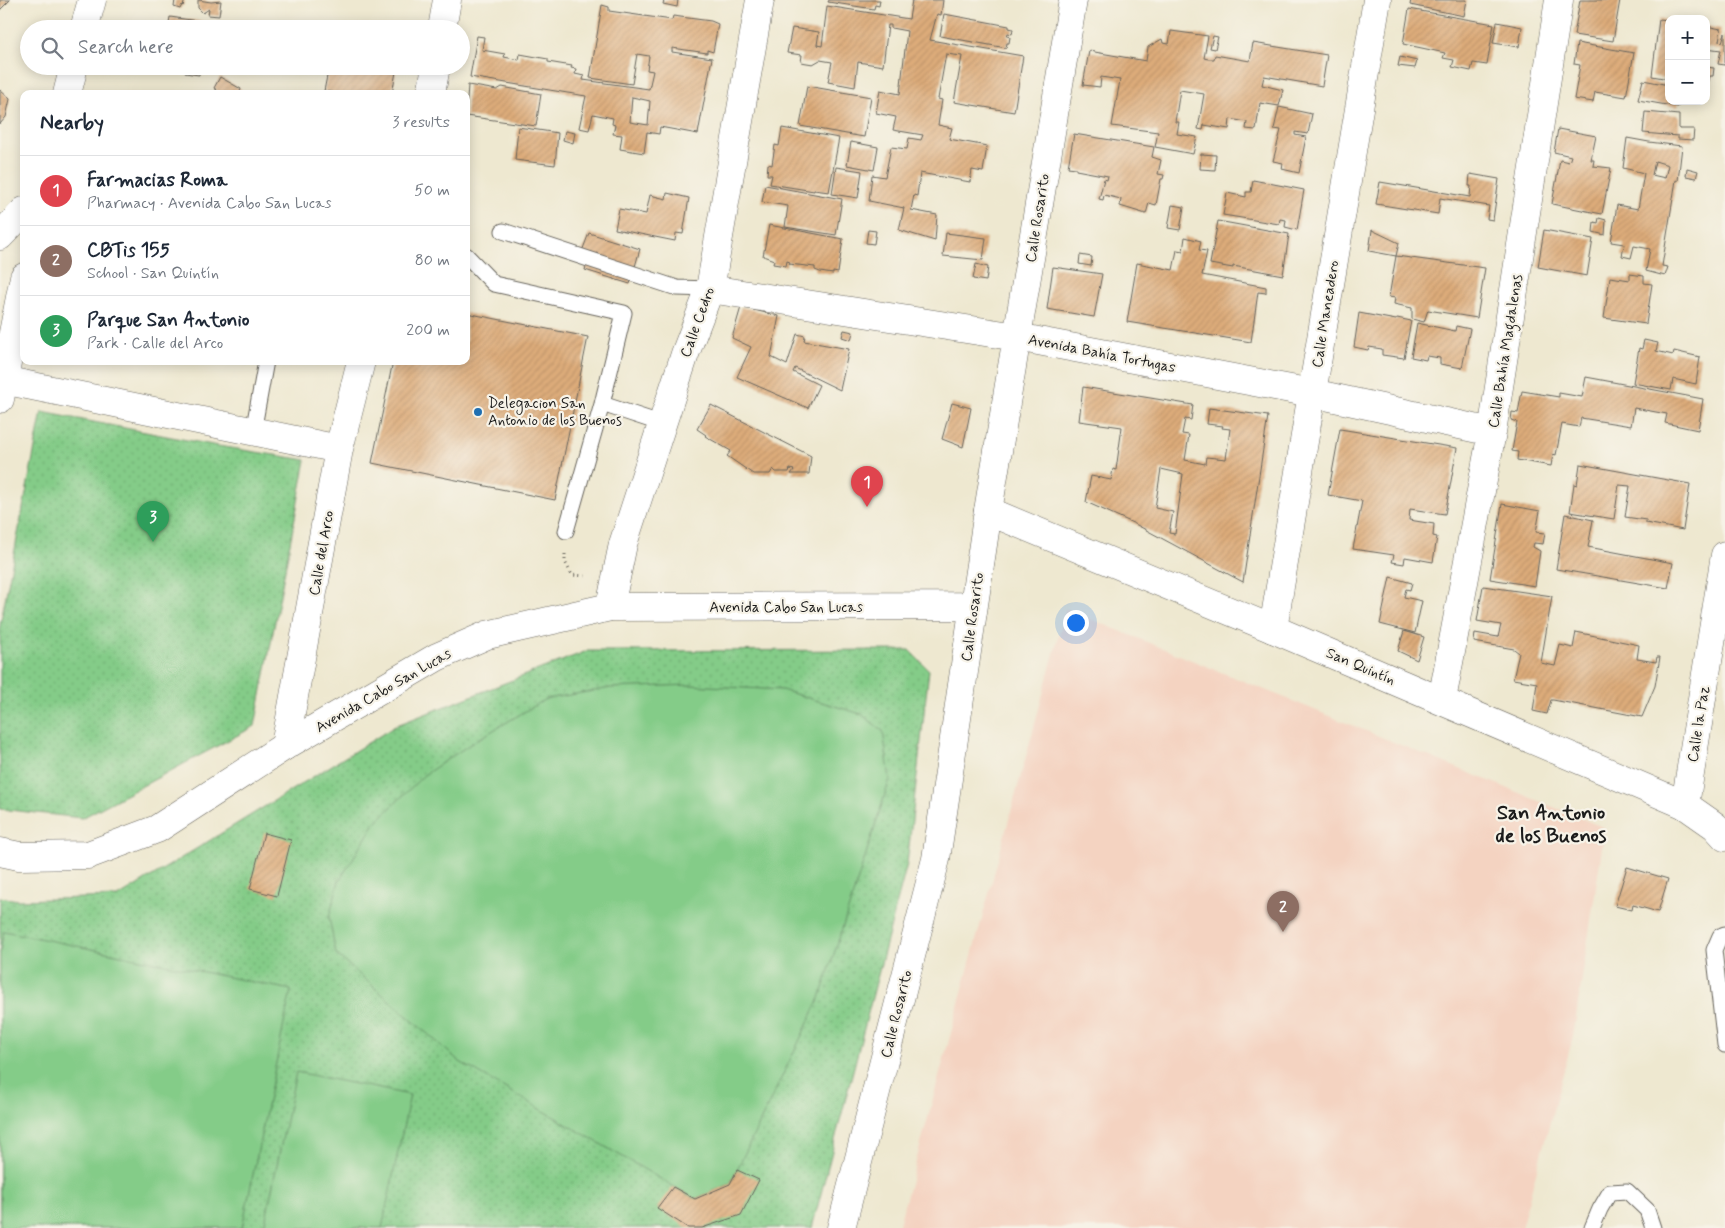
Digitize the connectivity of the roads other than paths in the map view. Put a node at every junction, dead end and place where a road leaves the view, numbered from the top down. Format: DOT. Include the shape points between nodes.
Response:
graph roads {
  1 [pos="92,0"];
  2 [pos="447,0"];
  3 [pos="760,0"];
  4 [pos="1073,0"];
  5 [pos="1377,0"];
  6 [pos="1559,0"];
  7 [pos="86,20"];
  8 [pos="444,20"];
  9 [pos="72,75"];
  10 [pos="434,75"];
  11 [pos="68,90"];
  12 [pos="432,90"];
  13 [pos="20,215"];
  14 [pos="503,231"];
  15 [pos="0,236"];
  16 [pos="470,259"];
  17 [pos="710,289"];
  18 [pos="20,296"];
  19 [pos="1017,337"];
  20 [pos="265,365"];
  21 [pos="361,365"];
  22 [pos="1,389"];
  23 [pos="1312,394"];
  24 [pos="602,404"];
  25 [pos="663,424"];
  26 [pos="253,432"];
  27 [pos="1492,432"];
  28 [pos="339,449"];
  29 [pos="988,511"];
  30 [pos="566,531"];
  31 [pos="1725,555"];
  32 [pos="973,606"];
  33 [pos="610,607"];
  34 [pos="1273,629"];
  35 [pos="1442,700"];
  36 [pos="286,746"];
  37 [pos="1685,805"];
  38 [pos="1725,837"];
  39 [pos="0,852"];
  40 [pos="1725,934"];
  41 [pos="1725,1045"];
  42 [pos="841,1228"];
  43 [pos="1592,1228"];
  44 [pos="1653,1228"];
  1 -- 7 [label="street"];
  2 -- 8 [label="street"];
  3 -- 17 [label="street, Calle Cedro"];
  4 -- 19 [label="street, Calle Rosarito"];
  5 -- 23 [label="street, Calle Maneadero"];
  6 -- 27 [label="street, Calle Bahía Magdalenas"];
  9 -- 11 [label="street"];
  10 -- 12 [label="street"];
  13 -- 15 [label="street"];
  14 -- 17 [label="lane" via="676,288"];
  16 -- 24 [label="lane" via="494,284 624,313"];
  17 -- 19 [label="street, Avenida Bahía Tortugas"];
  17 -- 25 [label="street, Calle Cedro"];
  18 -- 22 [label="street"];
  19 -- 23 [label="street, Avenida Bahía Tortugas"];
  19 -- 29 [label="street, Calle Rosarito"];
  20 -- 26 [label="lane"];
  21 -- 28 [label="street, Calle del Arco"];
  22 -- 26 [label="street"];
  23 -- 27 [label="street, Avenida Bahía Tortugas"];
  23 -- 34 [label="street, Calle Maneadero"];
  24 -- 25 [label="lane"];
  24 -- 30 [label="lane"];
  25 -- 33 [label="street, Calle Cedro" via="623,544"];
  26 -- 28 [label="street"];
  27 -- 35 [label="street, Calle Bahía Magdalenas"];
  28 -- 36 [label="street, Calle del Arco"];
  29 -- 32 [label="street, Calle Rosarito"];
  29 -- 34 [label="street, San Quintín"];
  31 -- 37 [label="street, Calle la Paz"];
  32 -- 33 [label="street, Avenida Cabo San Lucas"];
  32 -- 42 [label="street, Calle Rosarito" via="936,859"];
  33 -- 36 [label="street, Avenida Cabo San Lucas" via="487,635 437,656"];
  34 -- 35 [label="street, San Quintín"];
  35 -- 37 [label="street, San Quintín"];
  36 -- 39 [label="street, Avenida Cabo San Lucas" via="157,829 88,855 19,856"];
  37 -- 38 [label="street, San Quintín"];
  40 -- 41 [label="lane" via="1720,936 1714,950"];
  43 -- 44 [label="lane" via="1610,1192 1627,1192 1647,1210"];
}
